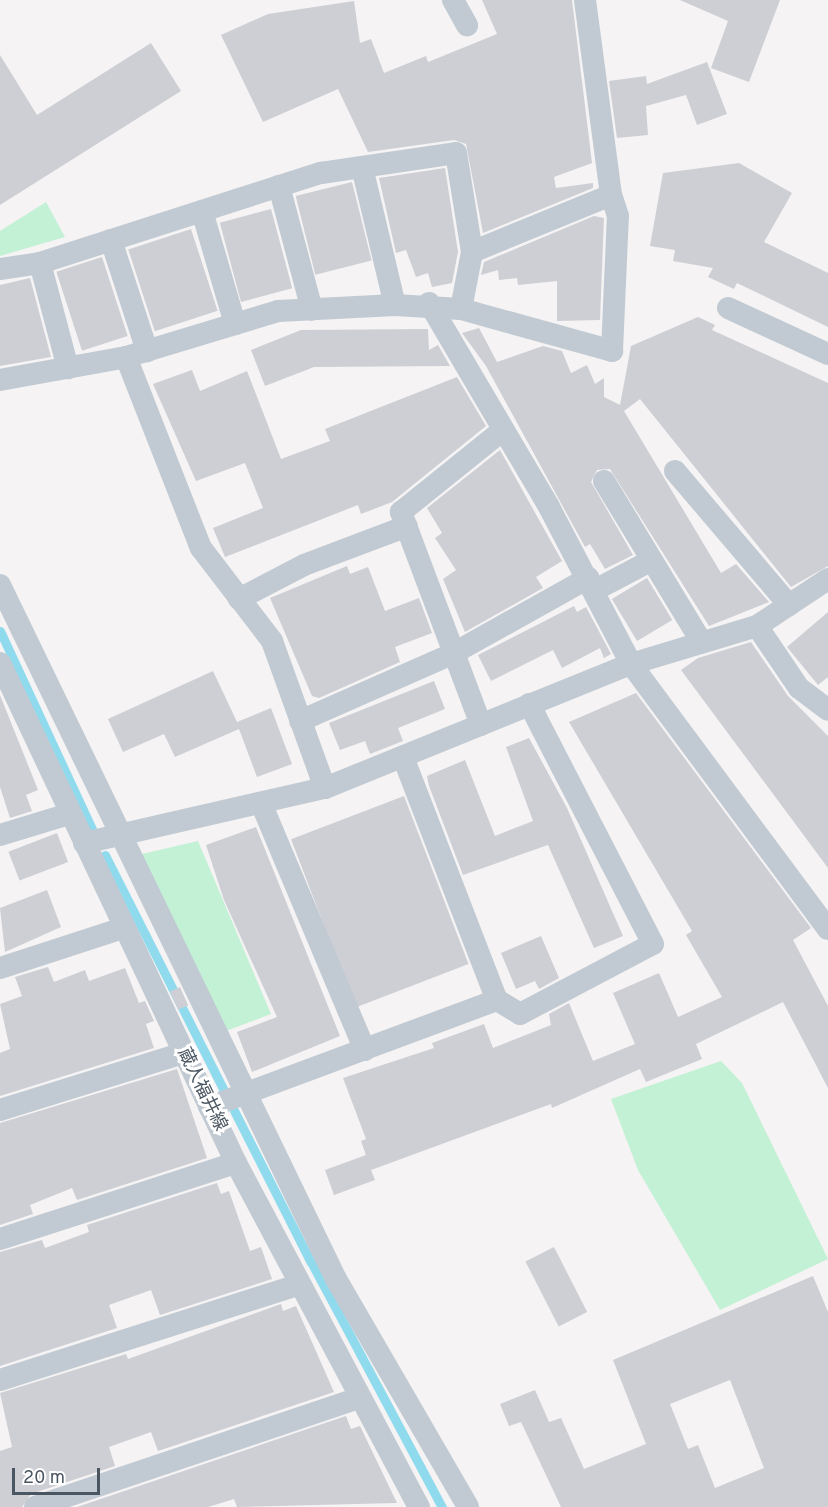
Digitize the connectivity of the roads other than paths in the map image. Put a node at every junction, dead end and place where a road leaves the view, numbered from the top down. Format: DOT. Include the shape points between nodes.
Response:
graph roads {
  1 [pos="453,0"];
  2 [pos="585,0"];
  3 [pos="467,25"];
  4 [pos="362,167"];
  5 [pos="279,186"];
  6 [pos="611,195"];
  7 [pos="202,211"];
  8 [pos="111,240"];
  9 [pos="472,252"];
  10 [pos="40,263"];
  11 [pos="0,269"];
  12 [pos="429,303"];
  13 [pos="395,305"];
  14 [pos="728,308"];
  15 [pos="461,309"];
  16 [pos="312,310"];
  17 [pos="235,324"];
  18 [pos="136,354"];
  19 [pos="828,354"];
  20 [pos="68,368"];
  21 [pos="0,380"];
  22 [pos="503,430"];
  23 [pos="675,471"];
  24 [pos="604,481"];
  25 [pos="407,526"];
  26 [pos="652,560"];
  27 [pos="828,579"];
  28 [pos="591,584"];
  29 [pos="0,585"];
  30 [pos="239,599"];
  31 [pos="789,605"];
  32 [pos="757,626"];
  33 [pos="702,643"];
  34 [pos="454,653"];
  35 [pos="631,664"];
  36 [pos="2,673"];
  37 [pos="529,704"];
  38 [pos="828,710"];
  39 [pos="300,721"];
  40 [pos="481,725"];
  41 [pos="403,757"];
  42 [pos="325,788"];
  43 [pos="261,803"];
  44 [pos="69,813"];
  45 [pos="120,835"];
  46 [pos="0,836"];
  47 [pos="84,843"];
  48 [pos="123,928"];
  49 [pos="828,929"];
  50 [pos="0,968"];
  51 [pos="497,1000"];
  52 [pos="365,1050"];
  53 [pos="183,1053"];
  54 [pos="227,1101"];
  55 [pos="0,1110"];
  56 [pos="236,1163"];
  57 [pos="0,1239"];
  58 [pos="297,1285"];
  59 [pos="0,1380"];
  60 [pos="359,1398"];
  61 [pos="35,1507"];
  62 [pos="419,1507"];
  63 [pos="468,1507"];
  1 -- 3 [label="street"];
  2 -- 6 [label="street"];
  4 -- 5 [label="street"];
  4 -- 9 [label="street" via="456,153"];
  4 -- 13 [label="street"];
  5 -- 7 [label="street"];
  5 -- 16 [label="street"];
  6 -- 9 [label="street"];
  6 -- 15 [label="street" via="618,216 612,351"];
  7 -- 8 [label="street"];
  7 -- 17 [label="street"];
  8 -- 10 [label="street"];
  8 -- 18 [label="street"];
  9 -- 15 [label="street"];
  10 -- 11 [label="street"];
  10 -- 20 [label="street"];
  12 -- 13 [label="street"];
  12 -- 15 [label="street"];
  12 -- 22 [label="street"];
  13 -- 16 [label="street"];
  14 -- 19 [label="street"];
  16 -- 17 [label="street" via="278,311"];
  17 -- 18 [label="street"];
  18 -- 20 [label="street"];
  18 -- 30 [label="street" via="201,548"];
  20 -- 21 [label="street"];
  22 -- 25 [label="street" via="401,512"];
  22 -- 28 [label="street"];
  23 -- 31 [label="street"];
  24 -- 26 [label="street"];
  25 -- 30 [label="street" via="304,565"];
  25 -- 34 [label="street"];
  26 -- 28 [label="street"];
  26 -- 33 [label="street"];
  27 -- 31 [label="street"];
  28 -- 34 [label="street"];
  28 -- 35 [label="street"];
  29 -- 45 [label="street"];
  30 -- 39 [label="street" via="272,641"];
  31 -- 32 [label="street"];
  32 -- 33 [label="street"];
  32 -- 38 [label="street" via="799,688"];
  33 -- 35 [label="street"];
  34 -- 39 [label="street"];
  34 -- 40 [label="street"];
  35 -- 37 [label="street"];
  35 -- 49 [label="street"];
  36 -- 44 [label="street, 蔵人福井線"];
  37 -- 40 [label="street"];
  37 -- 51 [label="street" via="653,944 520,1014"];
  39 -- 42 [label="street"];
  40 -- 41 [label="street"];
  41 -- 42 [label="street"];
  41 -- 51 [label="street"];
  42 -- 43 [label="street"];
  43 -- 45 [label="street"];
  43 -- 52 [label="street"];
  44 -- 46 [label="street"];
  44 -- 47 [label="street, 蔵人福井線"];
  45 -- 47 [label="street"];
  45 -- 54 [label="street"];
  47 -- 48 [label="street, 蔵人福井線"];
  48 -- 50 [label="street"];
  48 -- 53 [label="street, 蔵人福井線"];
  51 -- 52 [label="street"];
  52 -- 54 [label="street"];
  53 -- 54 [label="street, 蔵人福井線"];
  53 -- 55 [label="street"];
  54 -- 56 [label="street, 蔵人福井線"];
  54 -- 63 [label="street"];
  56 -- 57 [label="street"];
  56 -- 58 [label="street, 蔵人福井線"];
  58 -- 59 [label="street"];
  58 -- 60 [label="street, 蔵人福井線"];
  60 -- 61 [label="street"];
  60 -- 62 [label="street, 蔵人福井線"];
}
